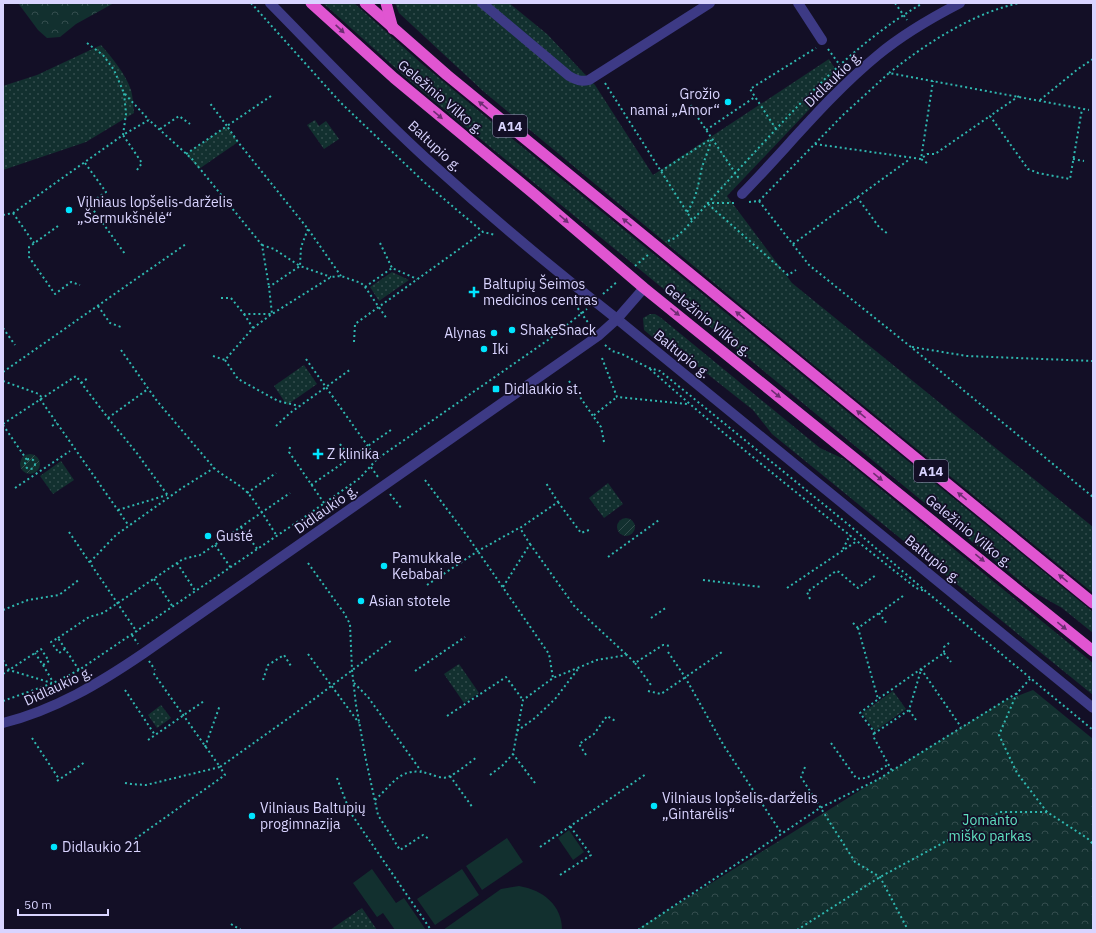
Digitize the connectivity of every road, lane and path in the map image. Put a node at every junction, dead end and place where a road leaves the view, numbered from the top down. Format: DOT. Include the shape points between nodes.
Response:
graph roads {
  1 [pos="251,3"];
  2 [pos="270,3"];
  3 [pos="311,3"];
  4 [pos="365,3"];
  5 [pos="386,3"];
  6 [pos="482,3"];
  7 [pos="710,3"];
  8 [pos="798,3"];
  9 [pos="895,3"];
  10 [pos="923,3"];
  11 [pos="960,3"];
  12 [pos="1019,3"];
  13 [pos="903,15"];
  14 [pos="394,29"];
  15 [pos="913,29"];
  16 [pos="824,41"];
  17 [pos="87,44"];
  18 [pos="1093,59"];
  19 [pos="839,64"];
  20 [pos="889,73"];
  21 [pos="599,74"];
  22 [pos="933,81"];
  23 [pos="124,93"];
  24 [pos="271,96"];
  25 [pos="1019,96"];
  26 [pos="755,97"];
  27 [pos="1040,100"];
  28 [pos="209,102"];
  29 [pos="691,105"];
  30 [pos="1082,109"];
  31 [pos="1090,110"];
  32 [pos="990,116"];
  33 [pos="149,120"];
  34 [pos="190,124"];
  35 [pos="227,126"];
  36 [pos="776,128"];
  37 [pos="160,129"];
  38 [pos="706,130"];
  39 [pos="123,135"];
  40 [pos="711,139"];
  41 [pos="815,144"];
  42 [pos="186,154"];
  43 [pos="911,158"];
  44 [pos="921,159"];
  45 [pos="1073,159"];
  46 [pos="1084,161"];
  47 [pos="85,163"];
  48 [pos="927,163"];
  49 [pos="137,170"];
  50 [pos="661,171"];
  51 [pos="735,173"];
  52 [pos="743,197"];
  53 [pos="857,198"];
  54 [pos="760,201"];
  55 [pos="707,203"];
  56 [pos="687,212"];
  57 [pos="13,213"];
  58 [pos="3,215"];
  59 [pos="692,220"];
  60 [pos="58,226"];
  61 [pos="308,229"];
  62 [pos="483,232"];
  63 [pos="888,234"];
  64 [pos="497,235"];
  65 [pos="34,243"];
  66 [pos="380,243"];
  67 [pos="186,244"];
  68 [pos="793,244"];
  69 [pos="262,245"];
  70 [pos="657,247"];
  71 [pos="126,254"];
  72 [pos="300,266"];
  73 [pos="392,268"];
  74 [pos="796,270"];
  75 [pos="626,273"];
  76 [pos="341,276"];
  77 [pos="331,277"];
  78 [pos="417,279"];
  79 [pos="80,285"];
  80 [pos="269,287"];
  81 [pos="365,287"];
  82 [pos="644,288"];
  83 [pos="221,298"];
  84 [pos="595,302"];
  85 [pos="98,306"];
  86 [pos="379,307"];
  87 [pos="244,314"];
  88 [pos="272,314"];
  89 [pos="387,319"];
  90 [pos="617,319"];
  91 [pos="121,327"];
  92 [pos="3,328"];
  93 [pos="253,328"];
  94 [pos="354,342"];
  95 [pos="15,345"];
  96 [pos="911,347"];
  97 [pos="121,350"];
  98 [pos="612,351"];
  99 [pos="213,356"];
  100 [pos="602,358"];
  101 [pos="306,359"];
  102 [pos="225,360"];
  103 [pos="1093,361"];
  104 [pos="649,368"];
  105 [pos="351,369"];
  106 [pos="3,372"];
  107 [pos="88,378"];
  108 [pos="3,381"];
  109 [pos="570,381"];
  110 [pos="81,383"];
  111 [pos="326,387"];
  112 [pos="148,389"];
  113 [pos="617,397"];
  114 [pos="41,399"];
  115 [pos="688,404"];
  116 [pos="299,406"];
  117 [pos="593,416"];
  118 [pos="108,418"];
  119 [pos="57,423"];
  120 [pos="3,424"];
  121 [pos="52,426"];
  122 [pos="276,426"];
  123 [pos="391,430"];
  124 [pos="604,442"];
  125 [pos="340,444"];
  126 [pos="368,446"];
  127 [pos="290,447"];
  128 [pos="70,451"];
  129 [pos="350,459"];
  130 [pos="377,459"];
  131 [pos="27,460"];
  132 [pos="33,468"];
  133 [pos="214,468"];
  134 [pos="36,473"];
  135 [pos="276,473"];
  136 [pos="425,480"];
  137 [pos="546,483"];
  138 [pos="311,485"];
  139 [pos="15,488"];
  140 [pos="290,492"];
  141 [pos="247,493"];
  142 [pos="168,496"];
  143 [pos="1093,497"];
  144 [pos="396,501"];
  145 [pos="558,502"];
  146 [pos="324,503"];
  147 [pos="402,509"];
  148 [pos="118,510"];
  149 [pos="261,513"];
  150 [pos="659,520"];
  151 [pos="129,526"];
  152 [pos="241,527"];
  153 [pos="520,528"];
  154 [pos="589,530"];
  155 [pos="69,532"];
  156 [pos="850,535"];
  157 [pos="277,536"];
  158 [pos="857,541"];
  159 [pos="530,544"];
  160 [pos="215,546"];
  161 [pos="258,550"];
  162 [pos="478,550"];
  163 [pos="843,550"];
  164 [pos="608,557"];
  165 [pos="90,562"];
  166 [pos="177,563"];
  167 [pos="308,563"];
  168 [pos="231,568"];
  169 [pos="876,575"];
  170 [pos="80,579"];
  171 [pos="154,579"];
  172 [pos="703,580"];
  173 [pos="427,585"];
  174 [pos="502,587"];
  175 [pos="761,587"];
  176 [pos="787,588"];
  177 [pos="196,592"];
  178 [pos="926,592"];
  179 [pos="903,596"];
  180 [pos="810,599"];
  181 [pos="1093,603"];
  182 [pos="118,604"];
  183 [pos="173,607"];
  184 [pos="667,607"];
  185 [pos="3,610"];
  186 [pos="879,613"];
  187 [pos="651,618"];
  188 [pos="853,623"];
  189 [pos="887,624"];
  190 [pos="858,628"];
  191 [pos="137,632"];
  192 [pos="465,637"];
  193 [pos="58,638"];
  194 [pos="392,640"];
  195 [pos="949,642"];
  196 [pos="671,646"];
  197 [pos="65,649"];
  198 [pos="1093,651"];
  199 [pos="668,652"];
  200 [pos="722,652"];
  201 [pos="35,653"];
  202 [pos="944,653"];
  203 [pos="308,654"];
  204 [pos="627,655"];
  205 [pos="3,660"];
  206 [pos="635,662"];
  207 [pos="951,662"];
  208 [pos="43,665"];
  209 [pos="291,666"];
  210 [pos="579,668"];
  211 [pos="921,669"];
  212 [pos="9,670"];
  213 [pos="79,670"];
  214 [pos="352,670"];
  215 [pos="152,671"];
  216 [pos="415,671"];
  217 [pos="3,674"];
  218 [pos="685,677"];
  219 [pos="553,678"];
  220 [pos="1030,678"];
  221 [pos="263,680"];
  222 [pos="353,682"];
  223 [pos="53,683"];
  224 [pos="651,685"];
  225 [pos="331,687"];
  226 [pos="125,690"];
  227 [pos="648,691"];
  228 [pos="1017,693"];
  229 [pos="878,699"];
  230 [pos="524,700"];
  231 [pos="204,701"];
  232 [pos="3,702"];
  233 [pos="220,705"];
  234 [pos="1093,708"];
  235 [pos="909,710"];
  236 [pos="184,715"];
  237 [pos="447,716"];
  238 [pos="916,720"];
  239 [pos="617,722"];
  240 [pos="3,723"];
  241 [pos="360,724"];
  242 [pos="961,727"];
  243 [pos="1093,730"];
  244 [pos="517,731"];
  245 [pos="875,733"];
  246 [pos="155,735"];
  247 [pos="32,738"];
  248 [pos="148,740"];
  249 [pos="831,743"];
  250 [pos="205,747"];
  251 [pos="513,754"];
  252 [pos="586,755"];
  253 [pos="477,757"];
  254 [pos="231,759"];
  255 [pos="85,762"];
  256 [pos="234,763"];
  257 [pos="889,764"];
  258 [pos="805,767"];
  259 [pos="220,768"];
  260 [pos="421,771"];
  261 [pos="892,771"];
  262 [pos="646,774"];
  263 [pos="490,775"];
  264 [pos="450,776"];
  265 [pos="337,778"];
  266 [pos="125,783"];
  267 [pos="535,784"];
  268 [pos="375,800"];
  269 [pos="473,808"];
  270 [pos="820,808"];
  271 [pos="1048,812"];
  272 [pos="570,826"];
  273 [pos="782,834"];
  274 [pos="135,839"];
  275 [pos="429,839"];
  276 [pos="1093,844"];
  277 [pos="540,847"];
  278 [pos="560,875"];
  279 [pos="880,877"];
  280 [pos="231,924"];
  281 [pos="241,930"];
  282 [pos="431,930"];
  283 [pos="638,930"];
  284 [pos="796,930"];
  285 [pos="908,930"];
  1 -- 62 [label="path" via="340,102 424,182"];
  2 -- 84 [label="street, Baltupio g." via="429,161 505,229"];
  3 -- 75 [label="highway, Geležinio Vilko g. / A14, one-way" via="394,78"];
  4 -- 14 [label="highway, Geležinio Vilko g. / A14"];
  5 -- 14 [label="highway"];
  6 -- 21 [label="street" via="569,76 583,81"];
  7 -- 21 [label="street"];
  8 -- 16 [label="street"];
  9 -- 13 [label="path"];
  10 -- 13 [label="path"];
  11 -- 15 [label="street, Didlaukio g."];
  12 -- 20 [label="path" via="983,15 956,28 914,53"];
  13 -- 15 [label="path"];
  13 -- 19 [label="path"];
  70 -- 14 [label="highway, Geležinio Vilko g. / A14, one-way"];
  15 -- 52 [label="street, Didlaukio g." via="851,79"];
  16 -- 19 [label="path"];
  16 -- 26 [label="path" via="750,89"];
  17 -- 23 [label="path" via="103,55 114,70"];
  18 -- 27 [label="path"];
  19 -- 36 [label="path"];
  20 -- 22 [label="path"];
  20 -- 41 [label="path"];
  21 -- 50 [label="path"];
  22 -- 25 [label="path"];
  22 -- 44 [label="path"];
  23 -- 33 [label="path"];
  23 -- 39 [label="path" via="126,114"];
  24 -- 35 [label="path"];
  25 -- 27 [label="path"];
  25 -- 32 [label="path"];
  26 -- 36 [label="path"];
  26 -- 38 [label="path"];
  27 -- 30 [label="path"];
  28 -- 35 [label="path"];
  29 -- 38 [label="path"];
  30 -- 31 [label="path"];
  30 -- 45 [label="path"];
  32 -- 44 [label="path" via="934,154 927,154"];
  32 -- 45 [label="path" via="1028,169 1070,179"];
  33 -- 37 [label="path"];
  33 -- 39 [label="path"];
  34 -- 37 [label="path" via="179,116"];
  35 -- 42 [label="path"];
  35 -- 61 [label="path"];
  36 -- 51 [label="path"];
  37 -- 42 [label="path"];
  38 -- 40 [label="path"];
  39 -- 47 [label="path"];
  39 -- 49 [label="path" via="142,163"];
  40 -- 50 [label="path"];
  40 -- 51 [label="path"];
  40 -- 56 [label="path" via="694,201"];
  41 -- 43 [label="path"];
  41 -- 54 [label="path"];
  42 -- 69 [label="path"];
  43 -- 44 [label="path"];
  43 -- 53 [label="path"];
  44 -- 48 [label="path"];
  45 -- 46 [label="path"];
  47 -- 57 [label="path"];
  47 -- 71 [label="path" via="106,192 89,204"];
  50 -- 56 [label="path"];
  51 -- 52 [label="path"];
  51 -- 55 [label="path"];
  52 -- 54 [label="path"];
  52 -- 55 [label="path"];
  53 -- 63 [label="path" via="879,227"];
  53 -- 68 [label="path"];
  54 -- 68 [label="path"];
  55 -- 59 [label="path"];
  55 -- 74 [label="path" via="788,275"];
  56 -- 59 [label="path"];
  57 -- 58 [label="path"];
  57 -- 65 [label="path"];
  59 -- 70 [label="path" via="674,238"];
  60 -- 65 [label="path"];
  61 -- 72 [label="path" via="301,247"];
  61 -- 76 [label="path"];
  62 -- 64 [label="path"];
  62 -- 78 [label="path"];
  65 -- 79 [label="path" via="28,247 29,257 55,294 71,282"];
  66 -- 73 [label="path"];
  67 -- 85 [label="path"];
  68 -- 96 [label="path" via="809,265"];
  69 -- 72 [label="path" via="274,248"];
  69 -- 80 [label="path"];
  70 -- 75 [label="path"];
  181 -- 70 [label="highway, Geležinio Vilko g. / A14, one-way"];
  72 -- 77 [label="path"];
  72 -- 80 [label="path"];
  73 -- 78 [label="path"];
  73 -- 81 [label="path"];
  75 -- 82 [label="highway, Geležinio Vilko g. / A14"];
  75 -- 84 [label="path"];
  76 -- 77 [label="path"];
  76 -- 81 [label="path"];
  77 -- 88 [label="path"];
  78 -- 86 [label="path"];
  80 -- 88 [label="path"];
  81 -- 86 [label="path"];
  82 -- 90 [label="street, Didlaukio g."];
  82 -- 198 [label="highway, Geležinio Vilko g. / A14, one-way"];
  83 -- 87 [label="path" via="231,298"];
  84 -- 90 [label="street, Baltupio g."];
  84 -- 130 [label="path" via="548,340"];
  85 -- 91 [label="path" via="110,323"];
  85 -- 106 [label="path"];
  86 -- 89 [label="path"];
  86 -- 94 [label="path" via="355,324"];
  87 -- 88 [label="path"];
  87 -- 93 [label="path"];
  88 -- 93 [label="path"];
  90 -- 234 [label="street, Baltupio g."];
  90 -- 240 [label="street, Didlaukio g." via="598,336 106,678 51,707"];
  92 -- 95 [label="path"];
  93 -- 102 [label="path"];
  96 -- 103 [label="path" via="967,356"];
  96 -- 143 [label="path"];
  97 -- 112 [label="path"];
  98 -- 104 [label="path"];
  99 -- 102 [label="path"];
  100 -- 113 [label="path"];
  101 -- 111 [label="path"];
  102 -- 116 [label="path" via="238,379 278,401"];
  104 -- 115 [label="path"];
  104 -- 178 [label="path" via="660,371 849,525"];
  105 -- 111 [label="path"];
  107 -- 110 [label="path"];
  108 -- 114 [label="path" via="39,394"];
  109 -- 117 [label="path"];
  110 -- 114 [label="path" via="76,376"];
  110 -- 118 [label="path"];
  111 -- 116 [label="path"];
  111 -- 126 [label="path"];
  112 -- 118 [label="path"];
  112 -- 133 [label="path"];
  113 -- 115 [label="path"];
  113 -- 117 [label="path"];
  114 -- 119 [label="path"];
  114 -- 120 [label="path"];
  115 -- 156 [label="path"];
  116 -- 122 [label="path"];
  117 -- 124 [label="path" via="601,427"];
  118 -- 142 [label="path"];
  119 -- 121 [label="path"];
  119 -- 148 [label="path"];
  120 -- 131 [label="path"];
  123 -- 126 [label="path"];
  125 -- 129 [label="path"];
  126 -- 129 [label="path"];
  126 -- 130 [label="path"];
  127 -- 138 [label="path" via="289,452"];
  128 -- 134 [label="path"];
  129 -- 138 [label="path"];
  130 -- 146 [label="path" via="360,478"];
  131 -- 132 [label="path" via="26,467"];
  131 -- 132 [label="path" via="34,461"];
  132 -- 134 [label="path"];
  133 -- 141 [label="path"];
  133 -- 142 [label="path"];
  134 -- 139 [label="path"];
  135 -- 141 [label="path"];
  136 -- 162 [label="path"];
  137 -- 145 [label="path"];
  138 -- 146 [label="path"];
  140 -- 149 [label="path"];
  141 -- 149 [label="path"];
  142 -- 148 [label="path"];
  142 -- 151 [label="path"];
  144 -- 147 [label="path"];
  145 -- 153 [label="path"];
  145 -- 154 [label="path" via="581,533"];
  146 -- 157 [label="path"];
  148 -- 151 [label="path"];
  149 -- 152 [label="path"];
  149 -- 157 [label="path"];
  150 -- 164 [label="path"];
  151 -- 165 [label="path" via="116,535"];
  152 -- 160 [label="path"];
  152 -- 161 [label="path"];
  153 -- 159 [label="path"];
  153 -- 162 [label="path"];
  155 -- 165 [label="path"];
  156 -- 158 [label="path"];
  156 -- 163 [label="path"];
  157 -- 161 [label="path"];
  158 -- 163 [label="path"];
  158 -- 178 [label="path" via="916,588"];
  159 -- 174 [label="path"];
  159 -- 204 [label="path" via="575,607"];
  160 -- 166 [label="path" via="200,555"];
  160 -- 168 [label="path"];
  161 -- 168 [label="path"];
  162 -- 173 [label="path"];
  162 -- 174 [label="path"];
  163 -- 176 [label="path"];
  165 -- 182 [label="path"];
  166 -- 171 [label="path"];
  166 -- 177 [label="path"];
  167 -- 214 [label="path" via="350,624"];
  168 -- 177 [label="path"];
  169 -- 180 [label="path" via="858,588 836,571 806,592"];
  170 -- 185 [label="path" via="59,595 28,600"];
  171 -- 182 [label="path"];
  171 -- 183 [label="path"];
  172 -- 175 [label="path"];
  174 -- 219 [label="path" via="549,654"];
  177 -- 183 [label="path"];
  178 -- 220 [label="path"];
  179 -- 186 [label="path"];
  182 -- 191 [label="path"];
  182 -- 193 [label="path" via="103,613 89,616"];
  183 -- 191 [label="path"];
  184 -- 187 [label="path"];
  186 -- 189 [label="path"];
  186 -- 190 [label="path"];
  188 -- 190 [label="path"];
  190 -- 229 [label="path"];
  191 -- 213 [label="path"];
  192 -- 216 [label="path"];
  193 -- 197 [label="path"];
  193 -- 197 [label="path" via="52,642 59,653"];
  194 -- 214 [label="path"];
  195 -- 202 [label="path" via="944,647"];
  196 -- 206 [label="path" via="663,645"];
  197 -- 213 [label="path"];
  199 -- 218 [label="path"];
  200 -- 218 [label="path"];
  201 -- 208 [label="path"];
  201 -- 208 [label="path" via="41,649 49,661"];
  201 -- 212 [label="path"];
  202 -- 207 [label="path"];
  202 -- 211 [label="path"];
  203 -- 225 [label="path"];
  204 -- 206 [label="path"];
  204 -- 210 [label="path" via="597,660"];
  205 -- 212 [label="path"];
  206 -- 224 [label="path"];
  208 -- 223 [label="path"];
  209 -- 221 [label="path" via="284,655 268,665"];
  210 -- 219 [label="path"];
  210 -- 244 [label="path" via="555,699"];
  211 -- 229 [label="path"];
  211 -- 235 [label="path"];
  211 -- 242 [label="path"];
  212 -- 217 [label="path"];
  212 -- 223 [label="path"];
  213 -- 223 [label="path"];
  214 -- 222 [label="path"];
  214 -- 225 [label="path"];
  215 -- 236 [label="path"];
  218 -- 227 [label="path" via="661,694"];
  218 -- 273 [label="path" via="724,746"];
  219 -- 230 [label="path"];
  220 -- 228 [label="path"];
  220 -- 243 [label="path"];
  222 -- 241 [label="path"];
  222 -- 260 [label="path" via="368,697"];
  223 -- 232 [label="path"];
  225 -- 241 [label="path"];
  225 -- 254 [label="path"];
  226 -- 246 [label="path"];
  228 -- 242 [label="path"];
  228 -- 271 [label="path" via="999,734 1017,773"];
  229 -- 245 [label="path" via="860,713"];
  230 -- 237 [label="path" via="506,677"];
  230 -- 244 [label="path"];
  231 -- 236 [label="path"];
  233 -- 250 [label="path"];
  235 -- 238 [label="path"];
  235 -- 245 [label="path"];
  236 -- 246 [label="path"];
  236 -- 250 [label="path"];
  239 -- 252 [label="path" via="608,716 594,734 579,744"];
  241 -- 268 [label="path"];
  242 -- 261 [label="path"];
  244 -- 251 [label="path"];
  245 -- 257 [label="path" via="873,736"];
  246 -- 248 [label="path"];
  247 -- 255 [label="path" via="58,780"];
  249 -- 257 [label="path" via="856,778 871,776"];
  250 -- 259 [label="path"];
  251 -- 263 [label="path"];
  251 -- 267 [label="path"];
  253 -- 264 [label="path"];
  254 -- 256 [label="path"];
  254 -- 259 [label="path"];
  257 -- 261 [label="path"];
  258 -- 270 [label="path" via="801,777"];
  259 -- 266 [label="path" via="146,785"];
  259 -- 274 [label="path" via="225,775"];
  260 -- 264 [label="path" via="440,777"];
  260 -- 268 [label="path" via="405,773 396,778"];
  261 -- 270 [label="path"];
  262 -- 272 [label="path"];
  264 -- 269 [label="path"];
  265 -- 282 [label="path" via="350,812"];
  268 -- 275 [label="path" via="378,815 400,850 423,835"];
  270 -- 273 [label="path"];
  270 -- 279 [label="path" via="855,862"];
  271 -- 276 [label="path"];
  271 -- 279 [label="path" via="1000,812"];
  272 -- 277 [label="path"];
  272 -- 278 [label="path" via="591,854"];
  273 -- 283 [label="path"];
  279 -- 284 [label="path"];
  279 -- 285 [label="path"];
  280 -- 281 [label="path"];
}
